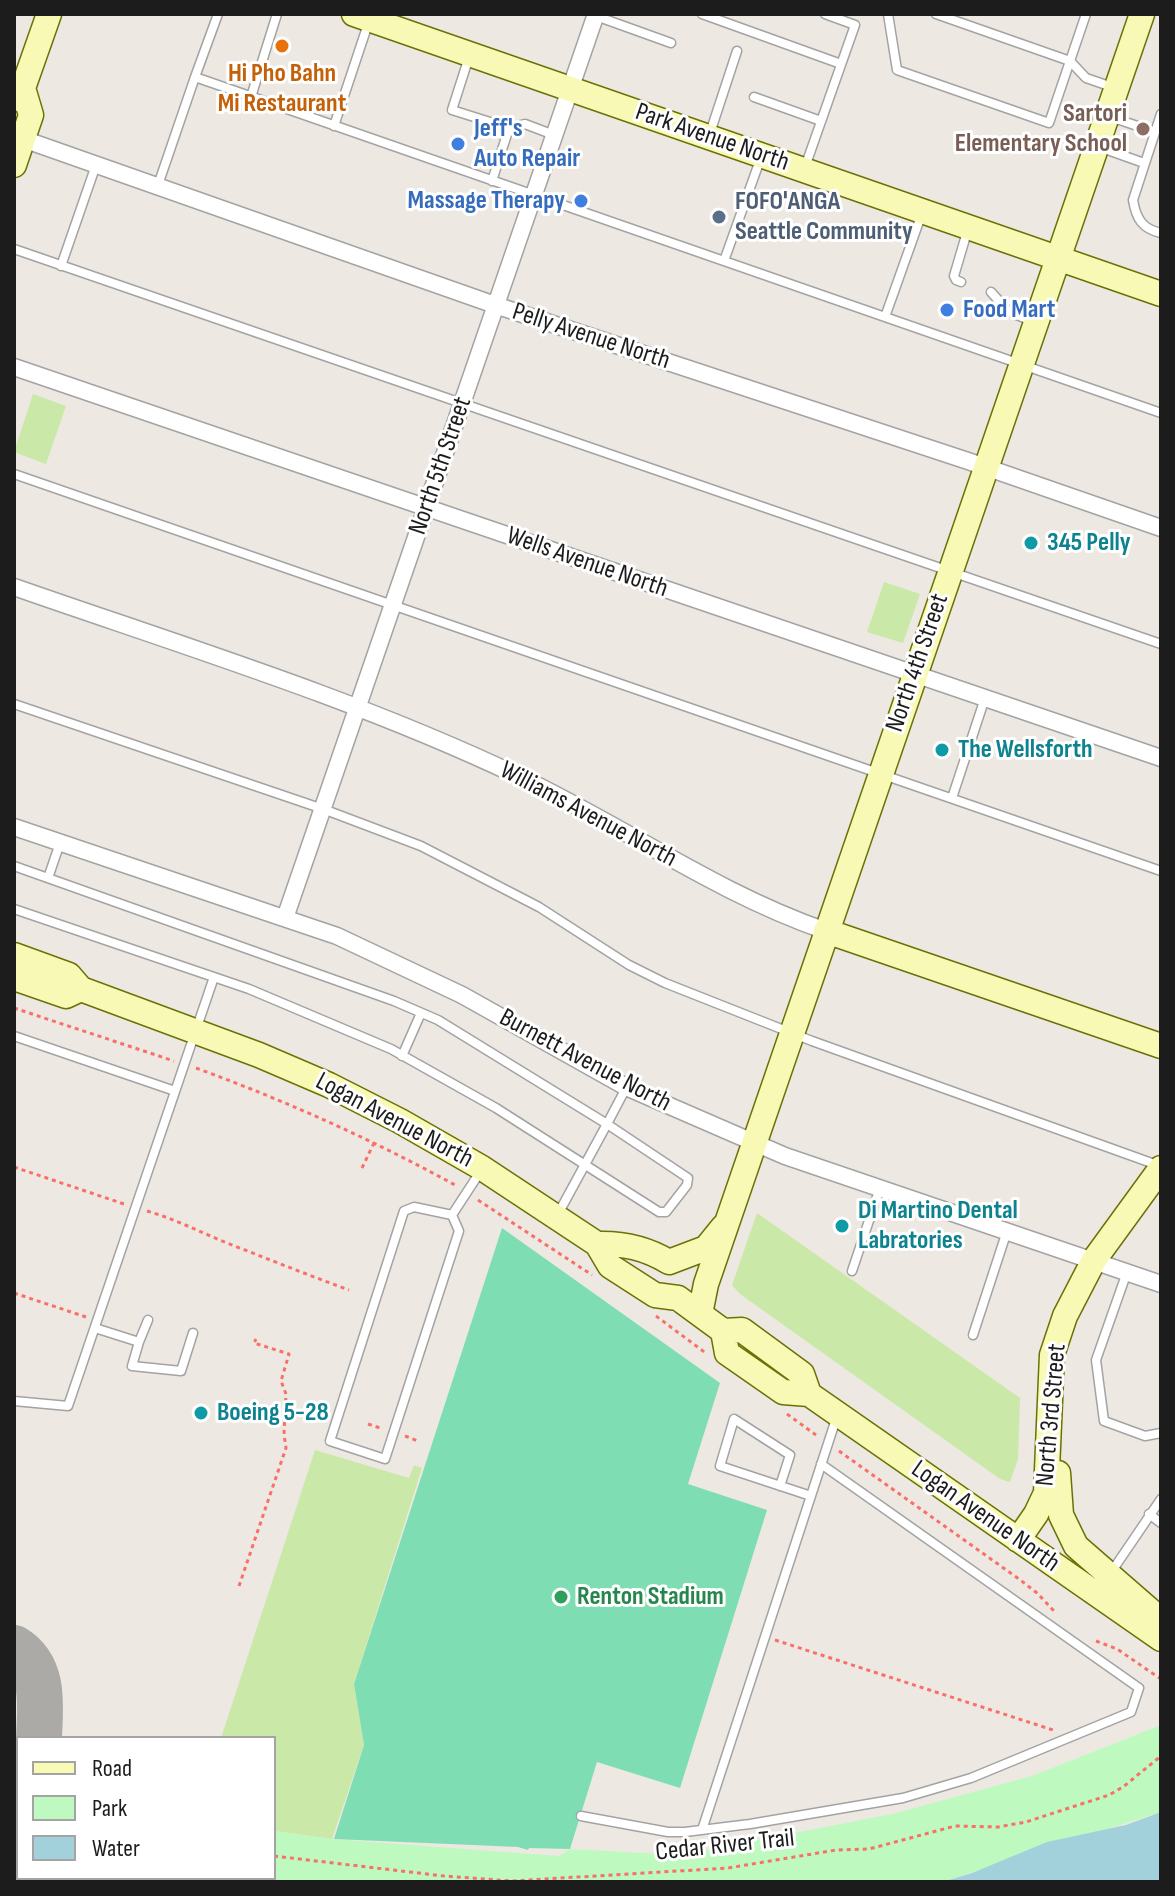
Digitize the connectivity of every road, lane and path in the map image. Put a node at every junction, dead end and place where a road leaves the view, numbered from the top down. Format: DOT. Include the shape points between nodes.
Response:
graph roads {
  1 [pos="49,14"];
  2 [pos="218,14"];
  3 [pos="277,14"];
  4 [pos="702,14"];
  5 [pos="825,14"];
  6 [pos="888,14"];
  7 [pos="936,14"];
  8 [pos="1086,14"];
  9 [pos="1142,14"];
  10 [pos="596,15"];
  11 [pos="362,17"];
  12 [pos="671,43"];
  13 [pos="737,51"];
  14 [pos="470,54"];
  15 [pos="1070,61"];
  16 [pos="841,64"];
  17 [pos="195,77"];
  18 [pos="1116,88"];
  19 [pos="570,89"];
  20 [pos="19,94"];
  21 [pos="251,97"];
  22 [pos="754,97"];
  23 [pos="1161,114"];
  24 [pos="1107,115"];
  25 [pos="821,121"];
  26 [pos="334,126"];
  27 [pos="509,128"];
  28 [pos="1155,132"];
  29 [pos="554,135"];
  30 [pos="709,137"];
  31 [pos="23,139"];
  32 [pos="1096,146"];
  33 [pos="762,155"];
  34 [pos="1144,163"];
  35 [pos="96,164"];
  36 [pos="14,165"];
  37 [pos="804,170"];
  38 [pos="492,181"];
  39 [pos="158,185"];
  40 [pos="533,196"];
  41 [pos="923,211"];
  42 [pos="969,227"];
  43 [pos="1161,233"];
  44 [pos="14,249"];
  45 [pos="1058,258"];
  46 [pos="724,261"];
  47 [pos="61,266"];
  48 [pos="961,282"];
  49 [pos="991,292"];
  50 [pos="1161,294"];
  51 [pos="495,305"];
  52 [pos="885,317"];
  53 [pos="1036,322"];
  54 [pos="1021,364"];
  55 [pos="14,367"];
  56 [pos="462,404"];
  57 [pos="1161,413"];
  58 [pos="986,467"];
  59 [pos="14,474"];
  60 [pos="426,509"];
  61 [pos="1161,528"];
  62 [pos="950,571"];
  63 [pos="14,587"];
  64 [pos="393,605"];
  65 [pos="1161,644"];
  66 [pos="914,674"];
  67 [pos="985,698"];
  68 [pos="14,704"];
  69 [pos="359,709"];
  70 [pos="1161,758"];
  71 [pos="880,773"];
  72 [pos="952,798"];
  73 [pos="323,809"];
  74 [pos="14,827"];
  75 [pos="60,843"];
  76 [pos="14,866"];
  77 [pos="1161,871"];
  78 [pos="48,878"];
  79 [pos="14,909"];
  80 [pos="285,918"];
  81 [pos="826,931"];
  82 [pos="14,955"];
  83 [pos="214,977"];
  84 [pos="14,978"];
  85 [pos="81,989"];
  86 [pos="14,1008"];
  87 [pos="421,1013"];
  88 [pos="196,1030"];
  89 [pos="792,1034"];
  90 [pos="14,1036"];
  91 [pos="1161,1046"];
  92 [pos="402,1056"];
  93 [pos="185,1064"];
  94 [pos="626,1087"];
  95 [pos="175,1091"];
  96 [pos="607,1124"];
  97 [pos="374,1143"];
  98 [pos="755,1143"];
  99 [pos="586,1163"];
  100 [pos="14,1167"];
  101 [pos="1161,1167"];
  102 [pos="362,1168"];
  103 [pos="482,1168"];
  104 [pos="881,1188"];
  105 [pos="466,1192"];
  106 [pos="136,1208"];
  107 [pos="452,1215"];
  108 [pos="556,1218"];
  109 [pos="728,1222"];
  110 [pos="1007,1230"];
  111 [pos="621,1243"];
  112 [pos="597,1244"];
  113 [pos="1094,1260"];
  114 [pos="852,1271"];
  115 [pos="1127,1272"];
  116 [pos="593,1276"];
  117 [pos="1161,1284"];
  118 [pos="349,1290"];
  119 [pos="14,1293"];
  120 [pos="678,1298"];
  121 [pos="654,1314"];
  122 [pos="700,1314"];
  123 [pos="148,1320"];
  124 [pos="96,1324"];
  125 [pos="193,1333"];
  126 [pos="973,1335"];
  127 [pos="256,1339"];
  128 [pos="139,1342"];
  129 [pos="713,1359"];
  130 [pos="14,1401"];
  131 [pos="1051,1404"];
  132 [pos="777,1406"];
  133 [pos="837,1415"];
  134 [pos="1161,1433"];
  135 [pos="828,1443"];
  136 [pos="821,1464"];
  137 [pos="780,1486"];
  138 [pos="811,1496"];
  139 [pos="1161,1499"];
  140 [pos="1149,1514"];
  141 [pos="1161,1523"];
  142 [pos="1018,1540"];
  143 [pos="1109,1574"];
  144 [pos="239,1586"];
  145 [pos="1056,1614"];
  146 [pos="1161,1620"];
  147 [pos="765,1637"];
  148 [pos="1093,1639"];
  149 [pos="1161,1639"];
  150 [pos="1161,1679"];
  151 [pos="1072,1736"];
  152 [pos="1161,1756"];
  153 [pos="581,1816"];
  154 [pos="702,1830"];
  155 [pos="276,1856"];
  1 -- 20 [label="main road"];
  2 -- 17 [label="lane"];
  3 -- 21 [label="lane"];
  4 -- 16 [label="lane"];
  5 -- 16 [label="lane" via="855,25"];
  6 -- 15 [label="lane" via="897,70 1049,123"];
  7 -- 15 [label="lane"];
  8 -- 15 [label="lane"];
  9 -- 18 [label="main road, North 4th Street"];
  10 -- 12 [label="lane"];
  10 -- 19 [label="street, North 5th Street"];
  11 -- 14 [label="main road, Park Avenue North"];
  11 -- 26 [label="lane"];
  13 -- 30 [label="lane"];
  14 -- 19 [label="main road, Park Avenue North"];
  14 -- 27 [label="lane" via="452,110"];
  15 -- 18 [label="lane" via="1086,78"];
  16 -- 25 [label="lane"];
  17 -- 21 [label="lane"];
  17 -- 39 [label="lane"];
  18 -- 24 [label="main road, North 4th Street"];
  19 -- 29 [label="street, North 5th Street"];
  19 -- 30 [label="main road, Park Avenue North"];
  20 -- 31 [label="main road" via="31,115"];
  21 -- 26 [label="lane"];
  22 -- 25 [label="lane"];
  23 -- 28 [label="lane"];
  24 -- 28 [label="lane"];
  24 -- 32 [label="main road, North 4th Street"];
  25 -- 37 [label="lane"];
  26 -- 38 [label="lane"];
  27 -- 29 [label="lane" via="525,124"];
  27 -- 38 [label="lane"];
  28 -- 34 [label="lane"];
  29 -- 40 [label="street, North 5th Street"];
  30 -- 33 [label="main road, Park Avenue North"];
  31 -- 35 [label="street, Pelly Avenue North"];
  31 -- 36 [label="main road"];
  32 -- 34 [label="lane"];
  32 -- 45 [label="main road, North 4th Street"];
  33 -- 37 [label="main road, Park Avenue North"];
  33 -- 46 [label="lane"];
  34 -- 43 [label="lane" via="1133,200 1135,212 1145,227"];
  35 -- 39 [label="street, Pelly Avenue North"];
  35 -- 47 [label="lane"];
  37 -- 41 [label="main road, Park Avenue North"];
  38 -- 40 [label="lane"];
  39 -- 51 [label="street, Pelly Avenue North"];
  40 -- 46 [label="lane"];
  40 -- 51 [label="street, North 5th Street"];
  41 -- 42 [label="main road, Park Avenue North"];
  41 -- 52 [label="lane"];
  42 -- 45 [label="main road, Park Avenue North"];
  42 -- 48 [label="lane" via="954,276"];
  44 -- 47 [label="lane"];
  45 -- 50 [label="main road, Park Avenue North"];
  45 -- 53 [label="main road, North 4th Street"];
  46 -- 52 [label="lane"];
  47 -- 56 [label="lane"];
  49 -- 53 [label="lane" via="1009,312"];
  51 -- 56 [label="street, North 5th Street"];
  51 -- 58 [label="street, Pelly Avenue North"];
  52 -- 54 [label="lane"];
  53 -- 54 [label="main road, North 4th Street"];
  54 -- 57 [label="lane"];
  54 -- 58 [label="main road, North 4th Street"];
  55 -- 60 [label="street, Wells Avenue North"];
  56 -- 60 [label="street, North 5th Street"];
  56 -- 62 [label="lane"];
  58 -- 61 [label="street, Pelly Avenue North"];
  58 -- 62 [label="main road, North 4th Street"];
  59 -- 64 [label="lane"];
  60 -- 64 [label="street, North 5th Street"];
  60 -- 66 [label="street, Wells Avenue North"];
  62 -- 65 [label="lane"];
  62 -- 66 [label="main road, North 4th Street"];
  63 -- 69 [label="street, Williams Avenue North"];
  64 -- 69 [label="street, North 5th Street"];
  64 -- 71 [label="lane"];
  66 -- 67 [label="street, Wells Avenue North"];
  66 -- 71 [label="main road, North 4th Street"];
  67 -- 70 [label="street, Wells Avenue North"];
  67 -- 72 [label="lane"];
  68 -- 73 [label="lane"];
  69 -- 73 [label="street, North 5th Street"];
  69 -- 81 [label="street, Williams Avenue North" via="521,778 756,903"];
  71 -- 72 [label="lane"];
  71 -- 81 [label="main road, North 4th Street"];
  72 -- 77 [label="lane"];
  73 -- 80 [label="street, North 5th Street"];
  73 -- 89 [label="lane" via="421,846 539,907 629,965"];
  74 -- 75 [label="street, Burnett Avenue North"];
  75 -- 78 [label="lane"];
  75 -- 80 [label="street, Burnett Avenue North"];
  76 -- 78 [label="lane"];
  78 -- 87 [label="lane"];
  79 -- 83 [label="lane"];
  80 -- 94 [label="street, Burnett Avenue North" via="337,936 462,995"];
  81 -- 89 [label="main road, North 4th Street"];
  81 -- 91 [label="main road, Williams Avenue North"];
  82 -- 85 [label="main road, Logan Avenue North" via="69,975"];
  83 -- 88 [label="lane"];
  83 -- 92 [label="lane"];
  84 -- 85 [label="main road, Logan Avenue North" via="66,996"];
  85 -- 88 [label="main road, Logan Avenue North"];
  86 -- 93 [label="path"];
  87 -- 92 [label="lane"];
  87 -- 96 [label="lane"];
  88 -- 93 [label="lane"];
  88 -- 103 [label="main road, Logan Avenue North" via="329,1085"];
  89 -- 98 [label="main road, North 4th Street"];
  89 -- 101 [label="lane"];
  90 -- 95 [label="lane"];
  92 -- 99 [label="lane"];
  93 -- 95 [label="lane"];
  93 -- 97 [label="path"];
  94 -- 96 [label="lane"];
  94 -- 98 [label="street, Burnett Avenue North"];
  95 -- 106 [label="lane"];
  96 -- 99 [label="lane"];
  96 -- 99 [label="lane" via="688,1178 687,1185 666,1212 659,1212"];
  97 -- 102 [label="path"];
  97 -- 105 [label="path"];
  98 -- 104 [label="street, Burnett Avenue North"];
  98 -- 109 [label="main road, North 4th Street"];
  99 -- 108 [label="lane"];
  100 -- 106 [label="path"];
  101 -- 113 [label="main road, North 3rd Street"];
  103 -- 105 [label="lane"];
  103 -- 108 [label="main road, Logan Avenue North"];
  104 -- 110 [label="street, Burnett Avenue North"];
  104 -- 114 [label="lane"];
  105 -- 107 [label="lane"];
  105 -- 116 [label="path"];
  106 -- 118 [label="path" via="181,1221"];
  106 -- 124 [label="lane"];
  107 -- 107 [label="lane" via="414,1207 404,1211 330,1441 385,1459 459,1231"];
  108 -- 112 [label="main road, Logan Avenue North"];
  109 -- 111 [label="main road" via="706,1248 669,1262"];
  109 -- 122 [label="main road, North 4th Street"];
  110 -- 113 [label="street, Burnett Avenue North"];
  110 -- 126 [label="lane"];
  111 -- 112 [label="main road"];
  111 -- 120 [label="main road, Logan Avenue North" via="668,1275"];
  112 -- 120 [label="main road, Logan Avenue North" via="610,1266 655,1295"];
  113 -- 115 [label="street, Burnett Avenue North"];
  113 -- 131 [label="main road, North 3rd Street" via="1052,1355"];
  115 -- 117 [label="street, Burnett Avenue North"];
  115 -- 134 [label="lane" via="1096,1360 1104,1421 1145,1436"];
  119 -- 124 [label="path"];
  120 -- 122 [label="main road, Logan Avenue North"];
  121 -- 129 [label="path"];
  122 -- 133 [label="main road, Logan Avenue North" via="723,1331 727,1353 783,1392 809,1394"];
  123 -- 128 [label="lane"];
  124 -- 128 [label="lane"];
  124 -- 130 [label="lane" via="68,1406"];
  125 -- 128 [label="lane" via="181,1371 132,1366"];
  127 -- 144 [label="path" via="254,1343 289,1354 281,1381 286,1394 286,1448"];
  131 -- 142 [label="main road, North 3rd Street" via="1046,1493"];
  131 -- 143 [label="main road" via="1061,1515 1076,1546"];
  132 -- 135 [label="path"];
  133 -- 135 [label="lane"];
  133 -- 142 [label="main road, Logan Avenue North"];
  135 -- 136 [label="lane"];
  135 -- 145 [label="path" via="1019,1579"];
  136 -- 138 [label="lane"];
  136 -- 151 [label="lane" via="1139,1688 1131,1712"];
  137 -- 137 [label="lane" via="720,1466 734,1419 790,1455"];
  137 -- 138 [label="lane"];
  138 -- 147 [label="lane"];
  139 -- 140 [label="lane"];
  140 -- 141 [label="lane"];
  140 -- 143 [label="lane"];
  142 -- 149 [label="main road, Logan Avenue North"];
  143 -- 146 [label="main road"];
  147 -- 151 [label="path"];
  147 -- 154 [label="lane"];
  148 -- 150 [label="path"];
  151 -- 154 [label="lane" via="971,1778 903,1798"];
  152 -- 155 [label="path, Cedar River Trail" via="1109,1795 1026,1822 955,1826 869,1849 728,1868 512,1881"];
  153 -- 154 [label="lane" via="668,1832"];
}
